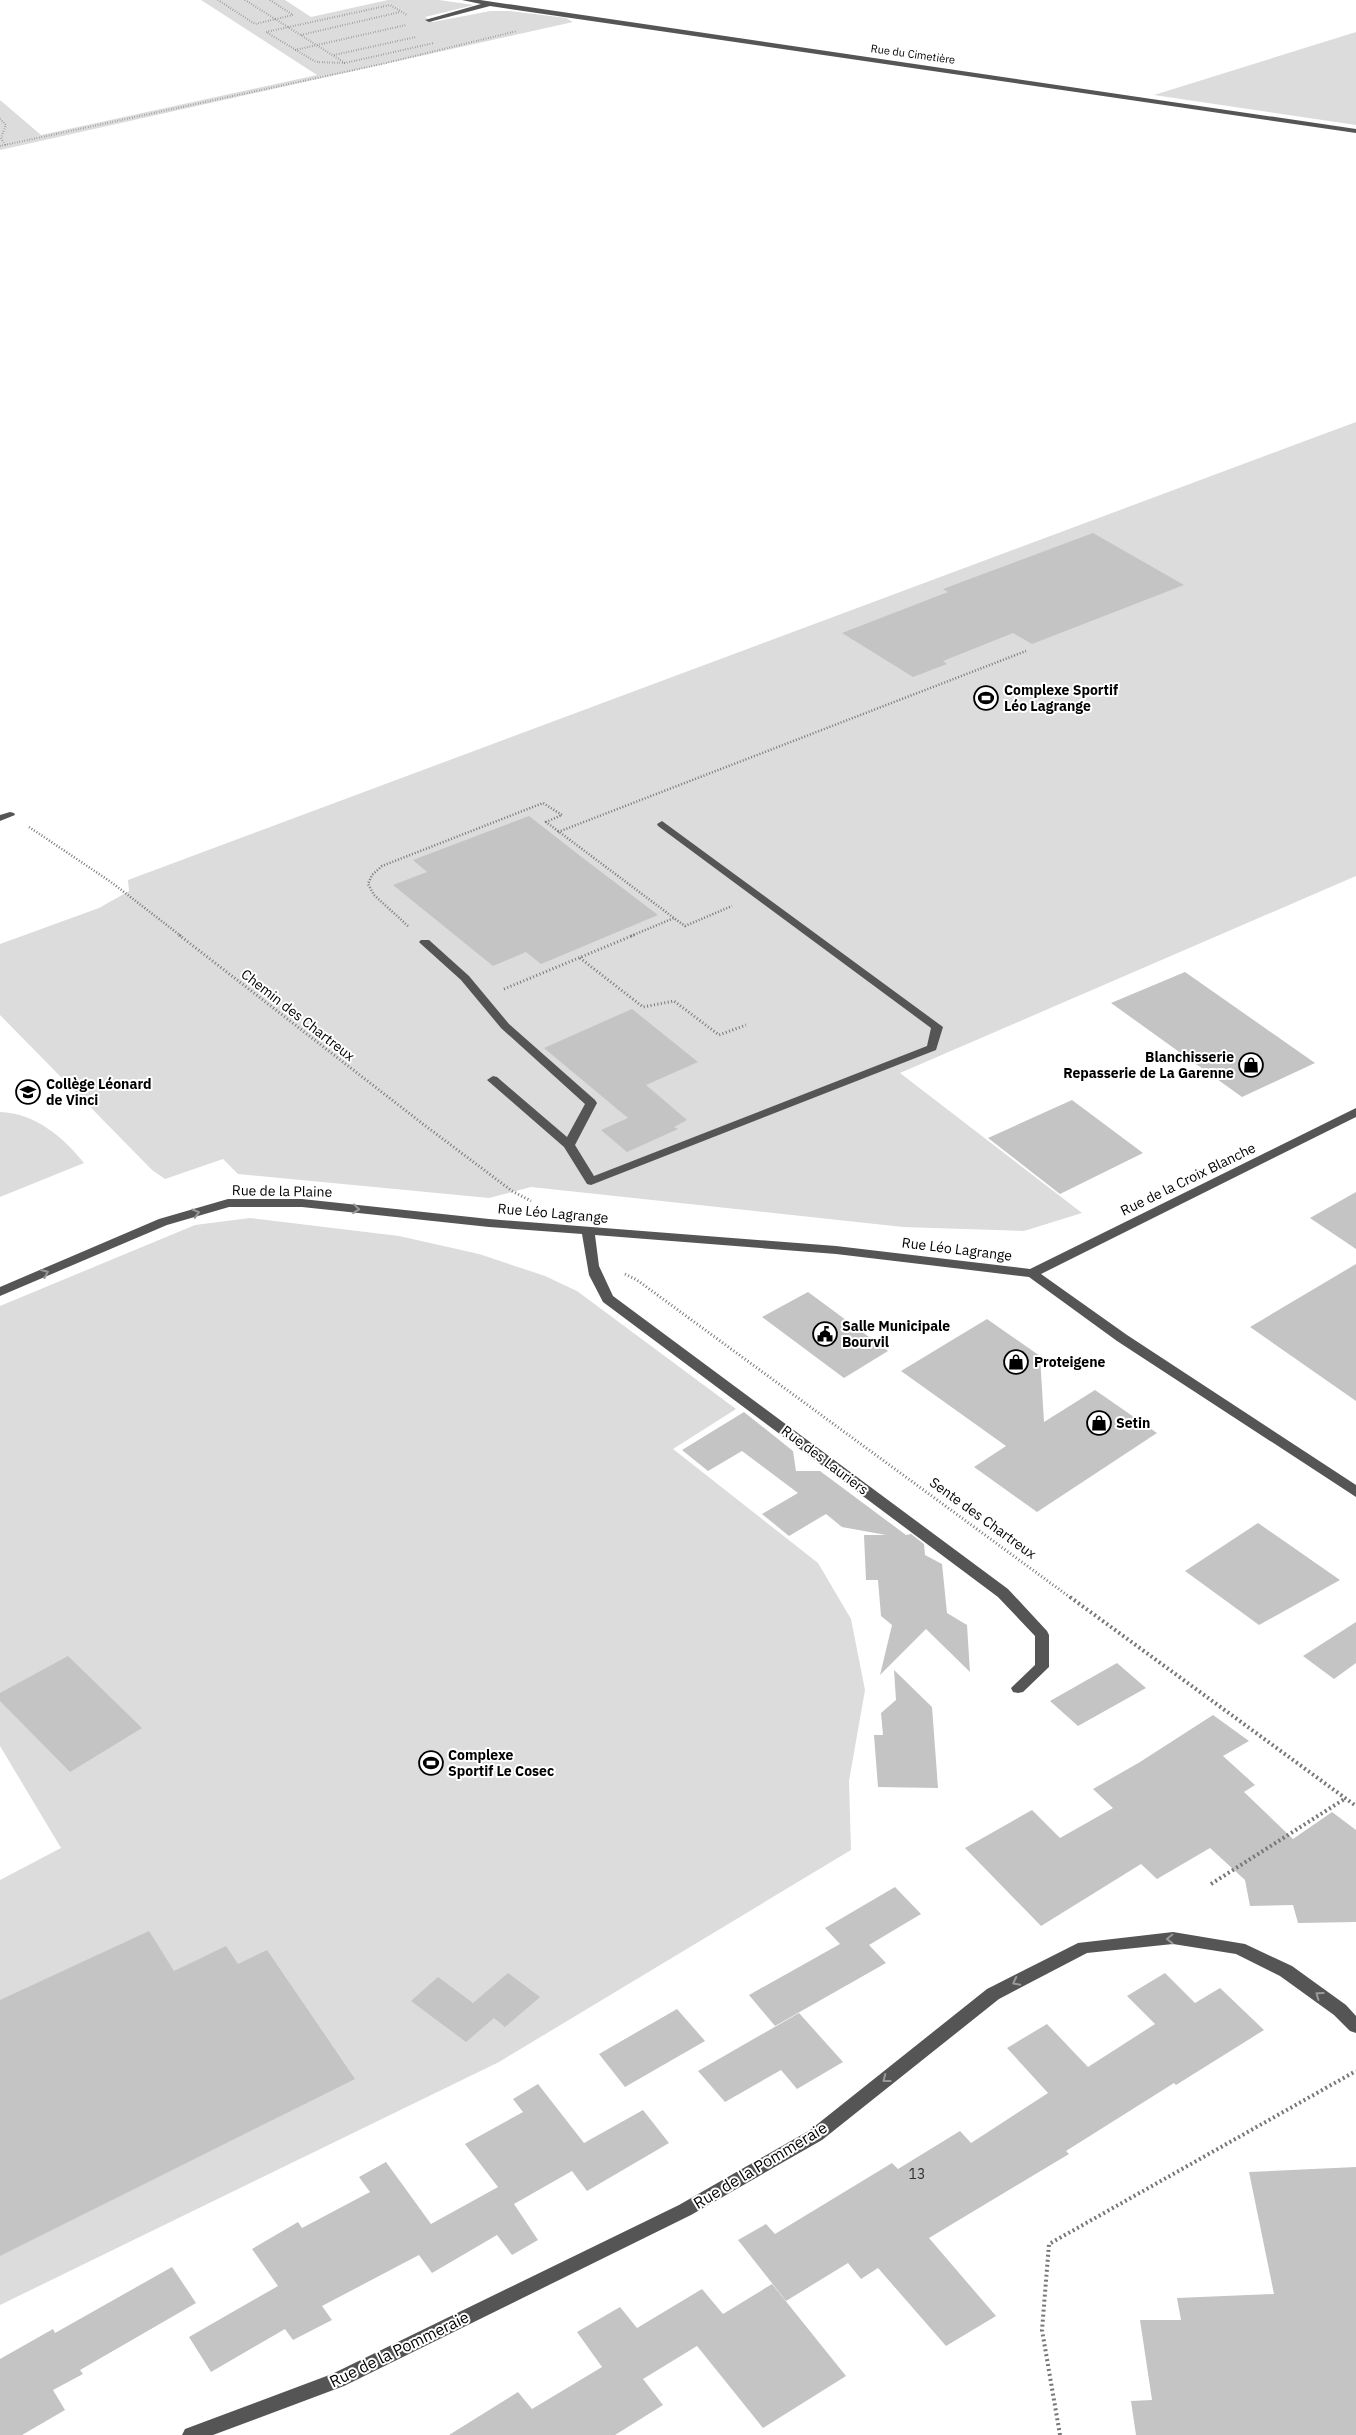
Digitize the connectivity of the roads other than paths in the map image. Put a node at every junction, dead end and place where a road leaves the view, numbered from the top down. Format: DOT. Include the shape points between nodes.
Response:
graph roads {
  1 [pos="466,0"];
  2 [pos="493,4"];
  3 [pos="429,20"];
  4 [pos="1356,132"];
  5 [pos="662,824"];
  6 [pos="426,942"];
  7 [pos="493,1080"];
  8 [pos="1356,1112"];
  9 [pos="569,1144"];
  10 [pos="488,1222"];
  11 [pos="588,1230"];
  12 [pos="1032,1273"];
  13 [pos="0,1292"];
  14 [pos="1356,1492"];
  15 [pos="1018,1688"];
  16 [pos="1356,2026"];
  17 [pos="191,2435"];
  1 -- 2 [label="street, Rue du Cimetière"];
  2 -- 3 [label="street"];
  2 -- 4 [label="street, Rue du Cimetière"];
  5 -- 9 [label="street" via="937,1027 932,1048 591,1181"];
  6 -- 9 [label="street" via="465,978 505,1026 591,1103"];
  7 -- 9 [label="street"];
  8 -- 12 [label="street, Rue de la Croix Blanche"];
  10 -- 11 [label="street, Rue Léo Lagrange"];
  13 -- 10 [label="street, Rue de la Plaine, one-way" via="163,1222 228,1203 302,1204"];
  11 -- 12 [label="street, Rue Léo Lagrange" via="836,1250"];
  11 -- 15 [label="street, Rue des Lauriers" via="591,1257 599,1284 608,1299 1003,1593 1042,1635 1042,1667"];
  12 -- 14 [label="street, Rue Léo Lagrange" via="1122,1338"];
  16 -- 17 [label="street, Rue de la Pommeraie, one-way" via="1340,2010 1286,1972 1240,1948 1173,1938 1084,1946 993,1994 816,2134 686,2210 338,2380"];
}
